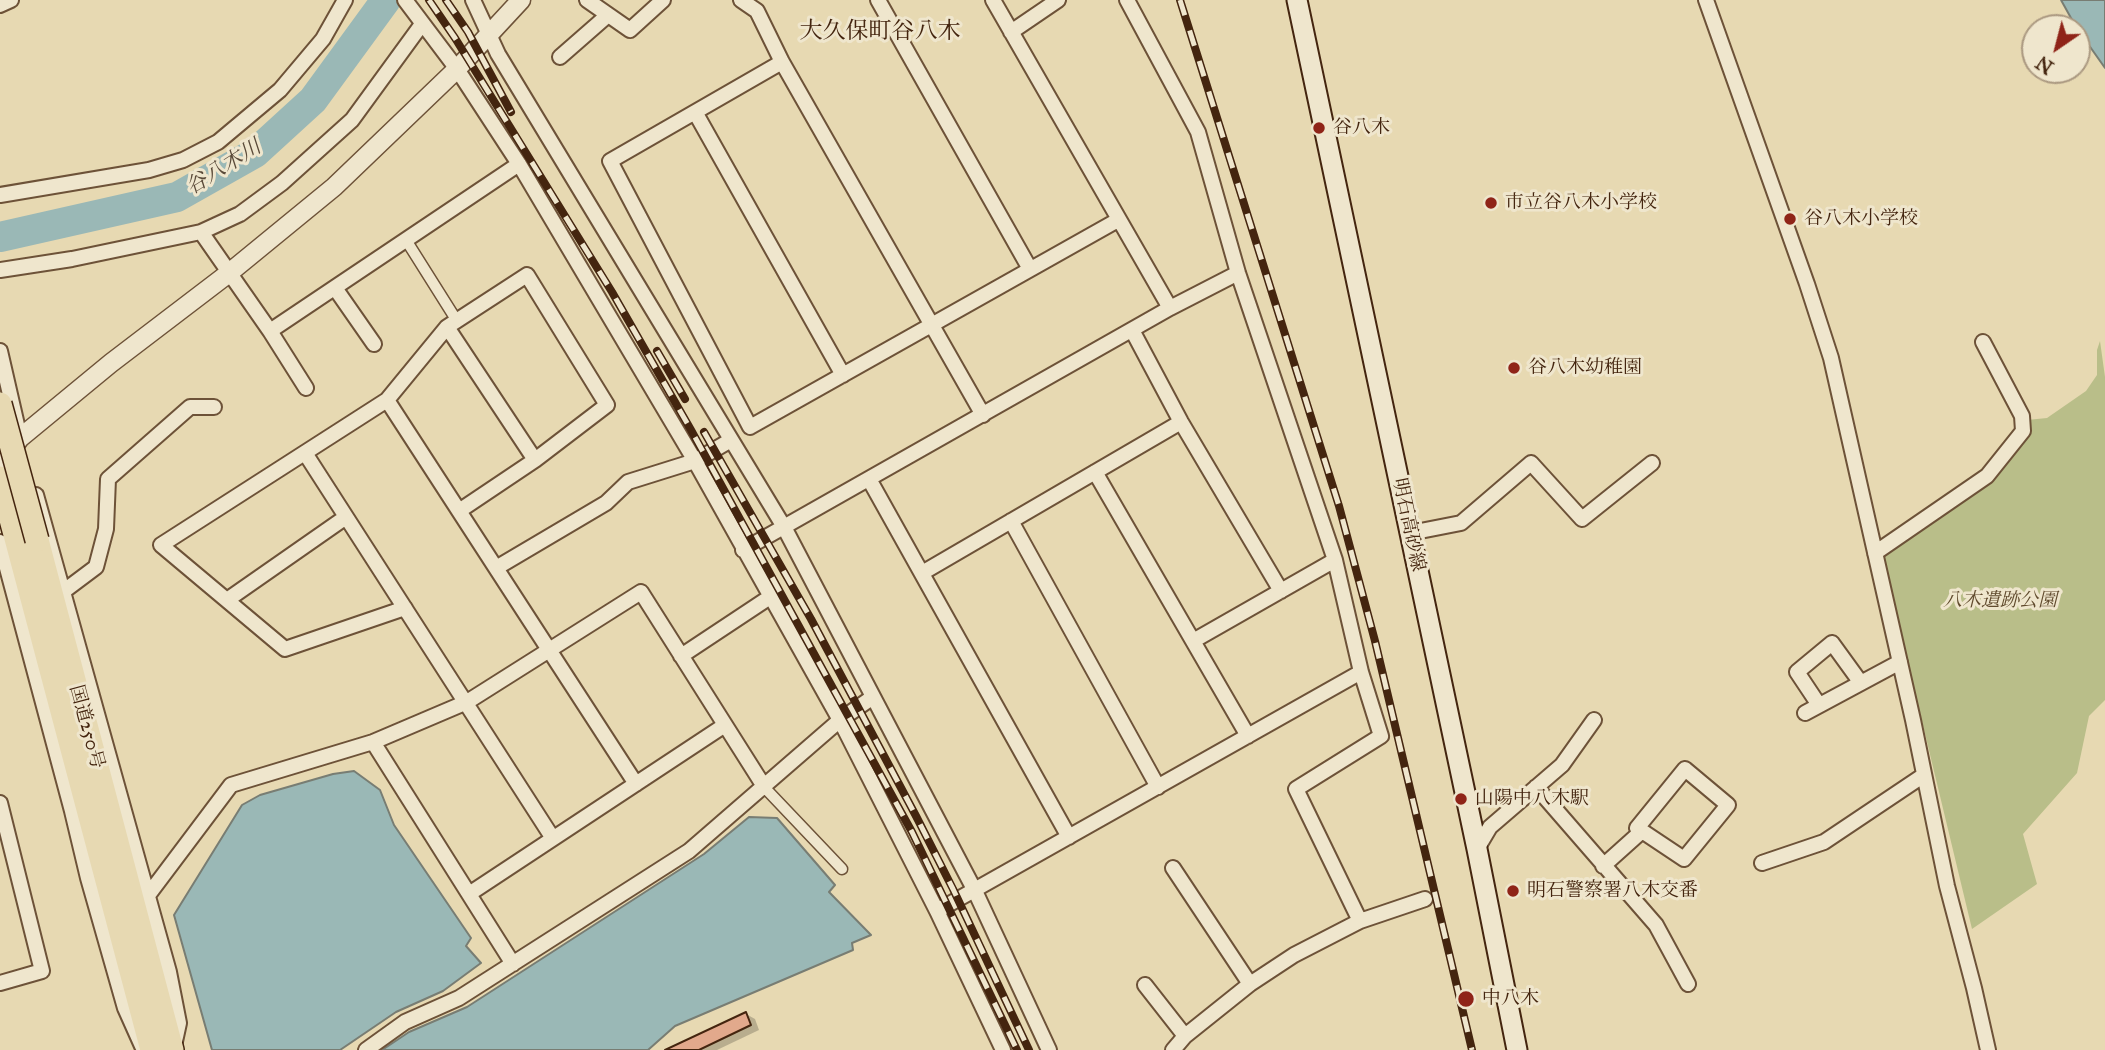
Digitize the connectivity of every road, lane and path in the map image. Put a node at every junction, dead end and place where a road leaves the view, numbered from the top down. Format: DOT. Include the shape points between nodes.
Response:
graph roads {
  1 [pos="11,0"];
  2 [pos="345,0"];
  3 [pos="405,0"];
  4 [pos="473,0"];
  5 [pos="521,0"];
  6 [pos="587,0"];
  7 [pos="663,0"];
  8 [pos="741,0"];
  9 [pos="878,0"];
  10 [pos="993,0"];
  11 [pos="1058,0"];
  12 [pos="1127,0"];
  13 [pos="1297,0"];
  14 [pos="1706,0"];
  15 [pos="0,5"];
  16 [pos="761,5"];
  17 [pos="608,15"];
  18 [pos="422,24"];
  19 [pos="1012,32"];
  20 [pos="488,33"];
  21 [pos="561,57"];
  22 [pos="782,62"];
  23 [pos="457,69"];
  24 [pos="695,113"];
  25 [pos="519,164"];
  26 [pos="0,195"];
  27 [pos="1118,220"];
  28 [pos="201,232"];
  29 [pos="406,240"];
  30 [pos="0,270"];
  31 [pos="1030,270"];
  32 [pos="229,273"];
  33 [pos="1238,273"];
  34 [pos="335,288"];
  35 [pos="1170,308"];
  36 [pos="452,324"];
  37 [pos="932,324"];
  38 [pos="1132,330"];
  39 [pos="270,331"];
  40 [pos="1983,342"];
  41 [pos="373,344"];
  42 [pos="0,351"];
  43 [pos="843,374"];
  44 [pos="306,388"];
  45 [pos="387,400"];
  46 [pos="0,404"];
  47 [pos="214,407"];
  48 [pos="983,415"];
  49 [pos="1181,422"];
  50 [pos="20,438"];
  51 [pos="731,440"];
  52 [pos="305,453"];
  53 [pos="535,460"];
  54 [pos="695,461"];
  55 [pos="1652,463"];
  56 [pos="0,464"];
  57 [pos="1095,472"];
  58 [pos="0,478"];
  59 [pos="869,479"];
  60 [pos="459,511"];
  61 [pos="346,517"];
  62 [pos="1011,521"];
  63 [pos="784,527"];
  64 [pos="1410,533"];
  65 [pos="18,542"];
  66 [pos="743,550"];
  67 [pos="1875,553"];
  68 [pos="1335,561"];
  69 [pos="496,568"];
  70 [pos="922,573"];
  71 [pos="64,591"];
  72 [pos="1281,591"];
  73 [pos="770,597"];
  74 [pos="227,600"];
  75 [pos="405,608"];
  76 [pos="1193,641"];
  77 [pos="549,650"];
  78 [pos="681,656"];
  79 [pos="1900,662"];
  80 [pos="1361,672"];
  81 [pos="1861,683"];
  82 [pos="873,697"];
  83 [pos="467,702"];
  84 [pos="1819,705"];
  85 [pos="1805,713"];
  86 [pos="840,720"];
  87 [pos="1594,720"];
  88 [pos="725,725"];
  89 [pos="1248,736"];
  90 [pos="373,742"];
  91 [pos="1924,775"];
  92 [pos="636,784"];
  93 [pos="1158,787"];
  94 [pos="765,788"];
  95 [pos="1536,788"];
  96 [pos="0,803"];
  97 [pos="1642,831"];
  98 [pos="552,837"];
  99 [pos="1069,837"];
  100 [pos="1477,849"];
  101 [pos="1762,863"];
  102 [pos="1603,866"];
  103 [pos="1174,868"];
  104 [pos="842,869"];
  105 [pos="975,891"];
  106 [pos="149,894"];
  107 [pos="469,894"];
  108 [pos="1425,899"];
  109 [pos="937,911"];
  110 [pos="1360,921"];
  111 [pos="513,964"];
  112 [pos="0,983"];
  113 [pos="1250,984"];
  114 [pos="1688,984"];
  115 [pos="1145,985"];
  116 [pos="1185,1036"];
  117 [pos="144,1050"];
  118 [pos="152,1050"];
  119 [pos="173,1050"];
  120 [pos="366,1050"];
  121 [pos="1003,1050"];
  122 [pos="1049,1050"];
  123 [pos="1173,1050"];
  124 [pos="1517,1050"];
  125 [pos="1988,1050"];
  1 -- 15 [label="street"];
  2 -- 26 [label="street" via="323,38 280,90 218,142 183,160 149,170"];
  3 -- 18 [label="street"];
  4 -- 20 [label="street"];
  5 -- 20 [label="street"];
  6 -- 17 [label="street"];
  7 -- 17 [label="street" via="631,30"];
  8 -- 16 [label="street"];
  9 -- 31 [label="street"];
  10 -- 19 [label="street"];
  11 -- 19 [label="street"];
  12 -- 33 [label="street" via="1198,132"];
  13 -- 64 [label="main road, 明石高砂線"];
  14 -- 67 [label="street" via="1831,358"];
  16 -- 22 [label="street"];
  17 -- 21 [label="street"];
  18 -- 23 [label="street"];
  18 -- 28 [label="street" via="352,120 282,183 240,214"];
  19 -- 27 [label="street"];
  20 -- 23 [label="street"];
  20 -- 51 [label="street"];
  22 -- 24 [label="street"];
  22 -- 37 [label="street"];
  23 -- 25 [label="street"];
  23 -- 32 [label="street" via="334,187"];
  24 -- 43 [label="street"];
  24 -- 43 [label="street" via="610,161 750,427"];
  25 -- 29 [label="street"];
  25 -- 54 [label="street"];
  27 -- 31 [label="street"];
  27 -- 35 [label="street"];
  28 -- 30 [label="street"];
  28 -- 32 [label="street"];
  29 -- 34 [label="street"];
  29 -- 36 [label="street"];
  31 -- 37 [label="street"];
  32 -- 39 [label="street"];
  32 -- 50 [label="street"];
  33 -- 35 [label="street"];
  33 -- 68 [label="street"];
  34 -- 39 [label="street"];
  34 -- 41 [label="street"];
  35 -- 38 [label="street"];
  36 -- 45 [label="street"];
  36 -- 53 [label="street"];
  36 -- 53 [label="street" via="527,275 607,405"];
  37 -- 43 [label="street"];
  37 -- 48 [label="street"];
  38 -- 48 [label="street"];
  38 -- 49 [label="street"];
  39 -- 44 [label="street"];
  40 -- 67 [label="street" via="2022,416 2023,431 1987,476"];
  42 -- 50 [label="street"];
  45 -- 52 [label="street"];
  45 -- 60 [label="street"];
  46 -- 65 [label="highway, 国道250号, bridge"];
  47 -- 71 [label="street" via="190,407 108,479 106,529 96,566"];
  48 -- 59 [label="street"];
  49 -- 57 [label="street"];
  49 -- 72 [label="street"];
  50 -- 56 [label="street"];
  50 -- 71 [label="street"];
  51 -- 54 [label="street"];
  51 -- 63 [label="street"];
  52 -- 61 [label="street"];
  52 -- 74 [label="street" via="161,545"];
  53 -- 60 [label="street"];
  54 -- 66 [label="street"];
  54 -- 69 [label="street" via="628,482 606,503"];
  55 -- 64 [label="street" via="1582,519 1531,463 1461,523"];
  57 -- 62 [label="street"];
  57 -- 76 [label="street"];
  58 -- 65 [label="highway, 国道250号"];
  59 -- 63 [label="street"];
  59 -- 70 [label="street"];
  60 -- 69 [label="street"];
  61 -- 74 [label="street"];
  61 -- 75 [label="street"];
  62 -- 70 [label="street"];
  62 -- 93 [label="street"];
  63 -- 66 [label="street"];
  63 -- 82 [label="street"];
  64 -- 100 [label="main road, 明石高砂線"];
  65 -- 117 [label="street" via="88,878 125,1008"];
  65 -- 118 [label="highway, 国道250号"];
  65 -- 119 [label="highway, 国道250号"];
  66 -- 73 [label="street"];
  67 -- 79 [label="street"];
  68 -- 72 [label="street"];
  68 -- 80 [label="street"];
  69 -- 77 [label="street"];
  70 -- 99 [label="street"];
  71 -- 106 [label="street"];
  72 -- 76 [label="street"];
  73 -- 78 [label="street"];
  73 -- 86 [label="street"];
  74 -- 75 [label="street" via="285,649"];
  75 -- 83 [label="street"];
  76 -- 89 [label="street"];
  77 -- 78 [label="street" via="641,593"];
  77 -- 83 [label="street"];
  77 -- 92 [label="street"];
  78 -- 88 [label="street"];
  79 -- 81 [label="street"];
  79 -- 91 [label="street"];
  80 -- 89 [label="street"];
  80 -- 110 [label="street" via="1381,736 1296,789"];
  81 -- 84 [label="street"];
  81 -- 84 [label="street" via="1832,643 1797,672"];
  82 -- 86 [label="street"];
  82 -- 105 [label="street"];
  83 -- 90 [label="street"];
  83 -- 98 [label="street"];
  84 -- 85 [label="street"];
  86 -- 94 [label="street"];
  86 -- 109 [label="street"];
  87 -- 95 [label="street" via="1562,765"];
  88 -- 92 [label="street"];
  88 -- 94 [label="street"];
  89 -- 93 [label="street"];
  90 -- 106 [label="street" via="230,785"];
  90 -- 107 [label="street"];
  91 -- 101 [label="street" via="1824,842"];
  91 -- 125 [label="street"];
  92 -- 98 [label="street"];
  93 -- 99 [label="street"];
  94 -- 104 [label="street"];
  94 -- 111 [label="street" via="689,851"];
  95 -- 100 [label="street" via="1490,827"];
  95 -- 102 [label="street"];
  96 -- 112 [label="street" via="42,971"];
  97 -- 97 [label="street" via="1637,828 1685,769 1728,805 1684,859"];
  97 -- 102 [label="street"];
  98 -- 107 [label="street"];
  99 -- 105 [label="street"];
  100 -- 124 [label="main road, 明石高砂線"];
  102 -- 114 [label="street" via="1656,925"];
  103 -- 113 [label="street"];
  105 -- 109 [label="street"];
  105 -- 122 [label="street"];
  106 -- 119 [label="street" via="179,1023"];
  107 -- 111 [label="street"];
  108 -- 110 [label="street"];
  109 -- 121 [label="street"];
  110 -- 113 [label="street"];
  111 -- 120 [label="street" via="459,998 405,1022"];
  113 -- 116 [label="street"];
  115 -- 116 [label="street"];
  116 -- 123 [label="street"];
}
